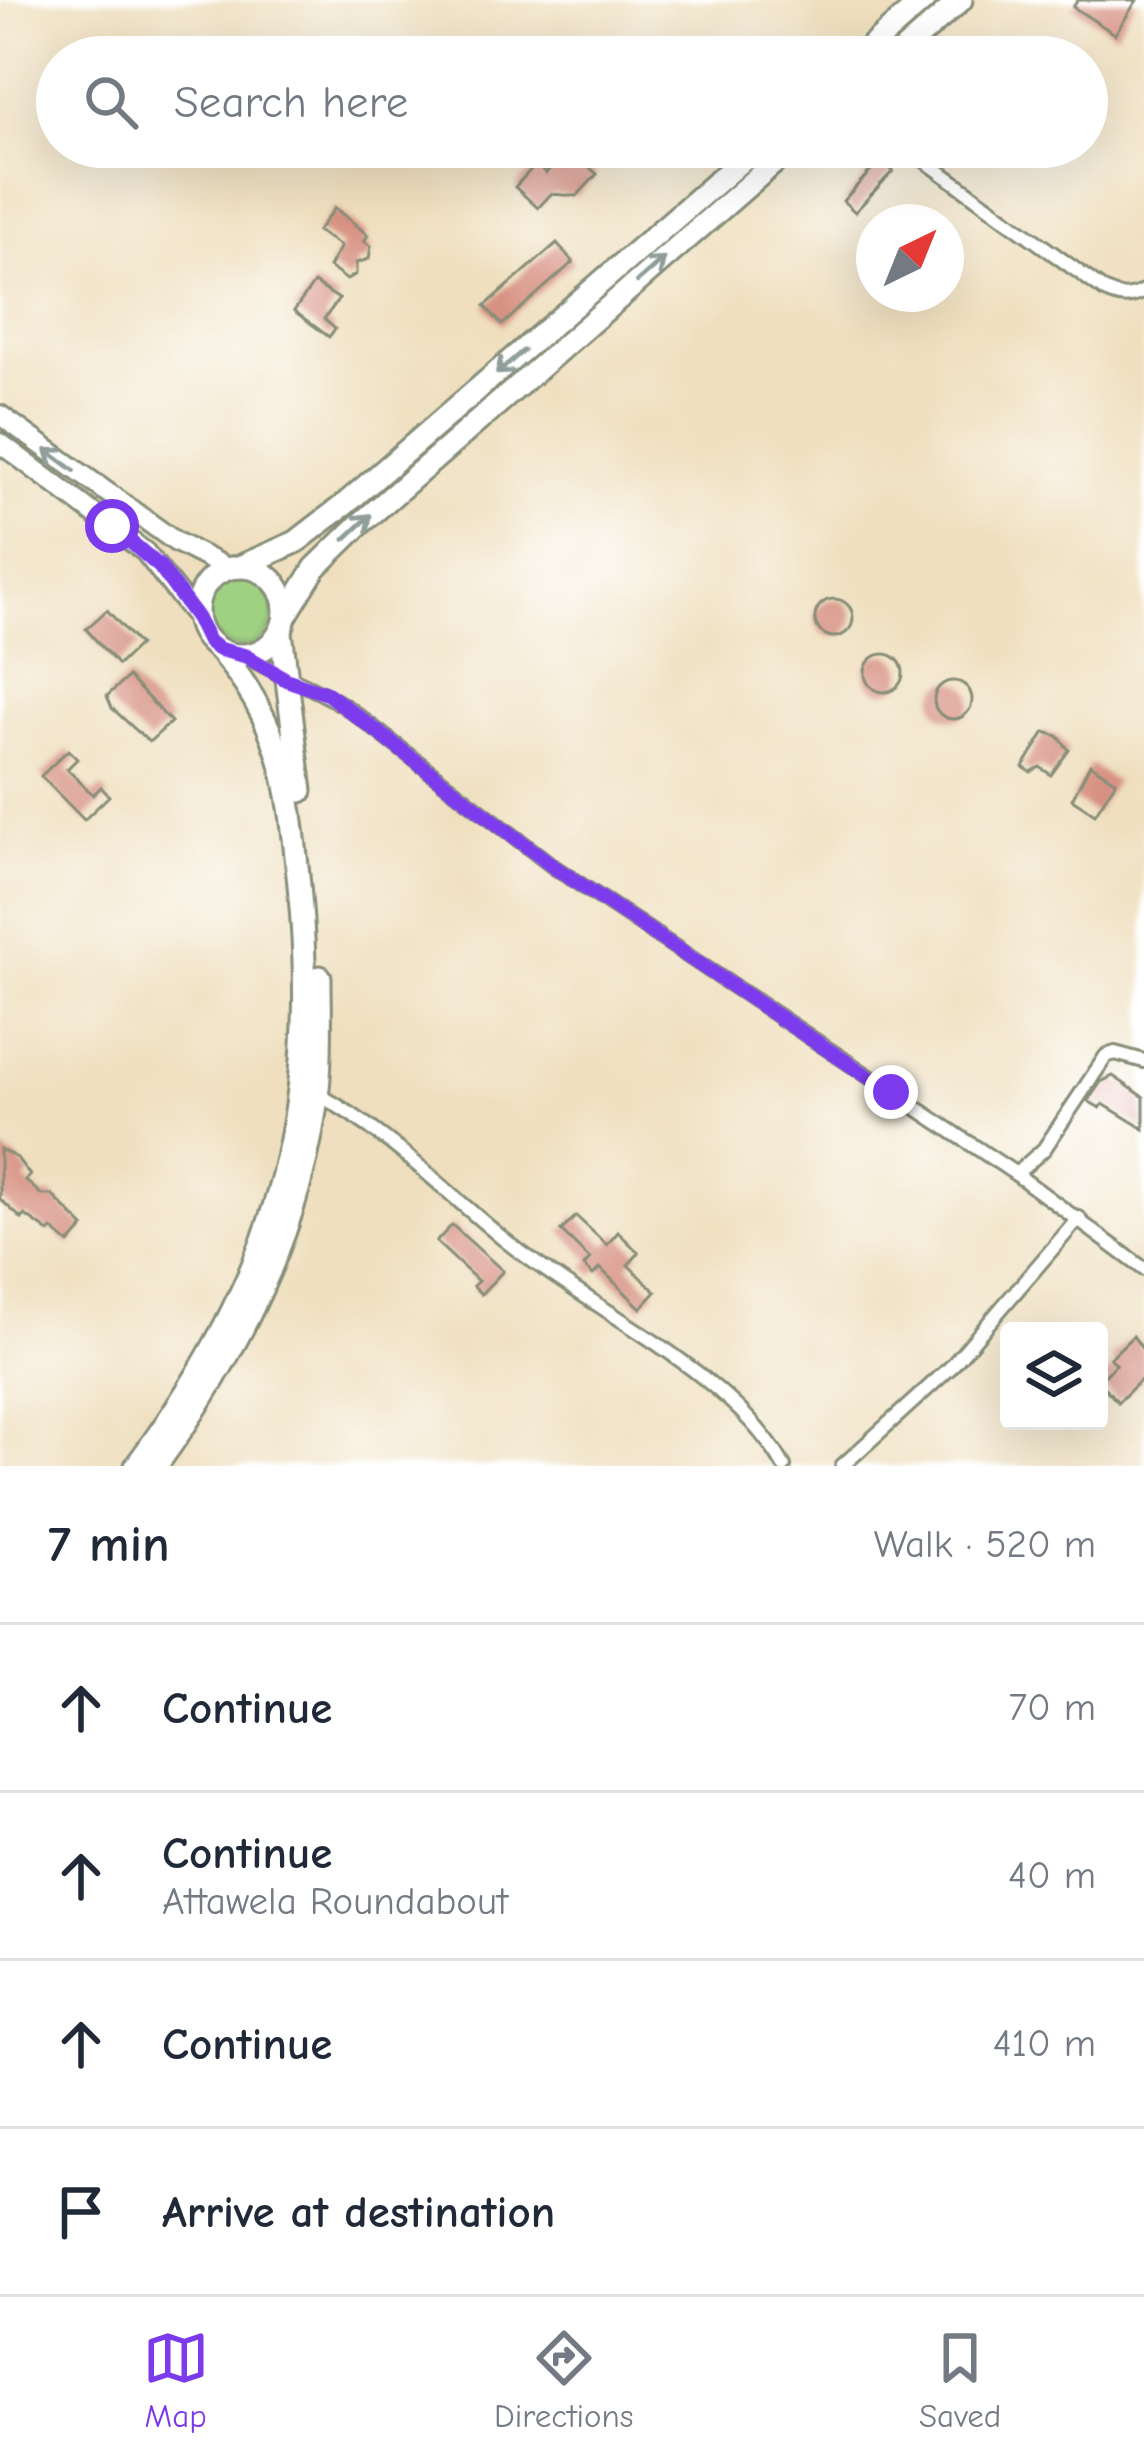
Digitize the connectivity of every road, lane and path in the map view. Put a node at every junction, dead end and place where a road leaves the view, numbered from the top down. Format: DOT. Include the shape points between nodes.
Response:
graph roads {
  1 [pos="924,0"];
  2 [pos="961,0"];
  3 [pos="883,36"];
  4 [pos="920,36"];
  5 [pos="733,168"];
  6 [pos="768,168"];
  7 [pos="935,168"];
  8 [pos="1144,291"];
  9 [pos="0,416"];
  10 [pos="0,443"];
  11 [pos="234,568"];
  12 [pos="197,618"];
  13 [pos="283,625"];
  14 [pos="218,649"];
  15 [pos="246,656"];
  16 [pos="287,680"];
  17 [pos="1144,1061"];
  18 [pos="317,1094"];
  19 [pos="1016,1174"];
  20 [pos="1079,1218"];
  21 [pos="1144,1269"];
  22 [pos="136,1466"];
  23 [pos="156,1466"];
  24 [pos="784,1466"];
  25 [pos="842,1466"];
  1 -- 3 [label="main road"];
  2 -- 4 [label="main road"];
  5 -- 11 [label="main road, one-way" via="344,505 296,542"];
  13 -- 6 [label="main road, one-way" via="315,568 359,525"];
  7 -- 8 [label="street" via="1106,291"];
  11 -- 9 [label="main road, one-way" via="176,542"];
  10 -- 12 [label="main road" via="145,552"];
  11 -- 12 [label="main road" via="204,587"];
  11 -- 13 [label="main road" via="274,581 284,598"];
  12 -- 14 [label="main road"];
  13 -- 15 [label="main road"];
  13 -- 16 [label="main road"];
  14 -- 15 [label="main road"];
  14 -- 22 [label="main road" via="253,693 282,759 306,959 304,1065 292,1152 247,1284 205,1366"];
  15 -- 16 [label="street"];
  16 -- 18 [label="main road" via="320,960"];
  16 -- 19 [label="street" via="328,694 586,889"];
  17 -- 19 [label="street" via="1106,1056 1044,1149"];
  18 -- 23 [label="main road" via="287,1229 253,1311"];
  18 -- 24 [label="street" via="364,1122 536,1264 713,1386"];
  19 -- 20 [label="street"];
  20 -- 21 [label="street"];
  20 -- 25 [label="street" via="950,1368"];
}
